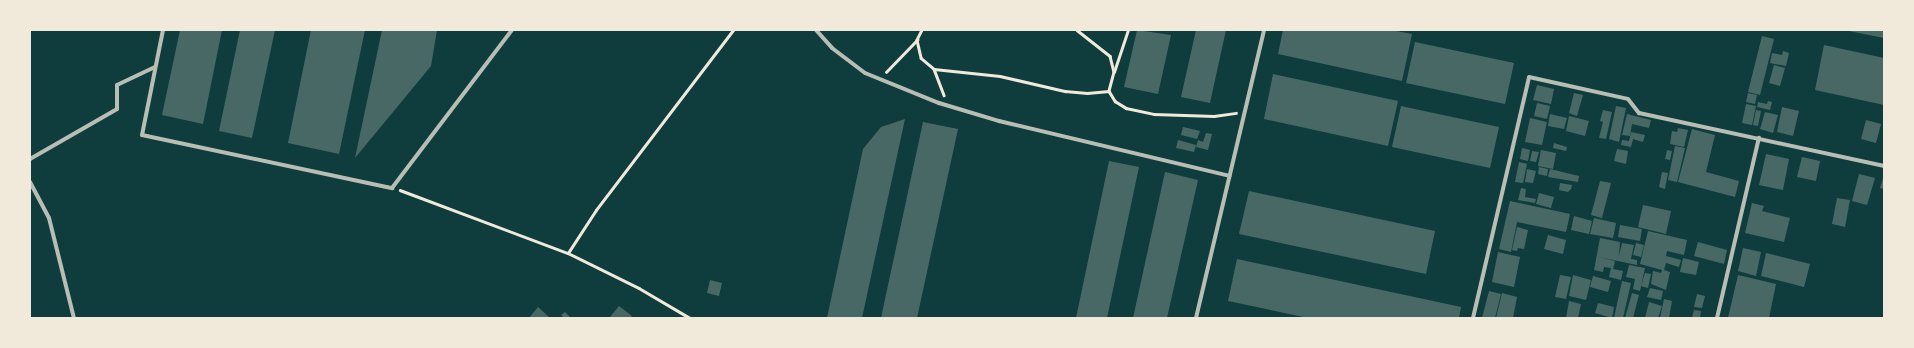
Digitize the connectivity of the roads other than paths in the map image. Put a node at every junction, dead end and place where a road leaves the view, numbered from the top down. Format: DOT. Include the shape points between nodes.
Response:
graph roads {
  1 [pos="163,30"];
  2 [pos="512,30"];
  3 [pos="816,30"];
  4 [pos="1264,30"];
  5 [pos="155,67"];
  6 [pos="1759,138"];
  7 [pos="30,159"];
  8 [pos="1884,166"];
  9 [pos="1230,176"];
  10 [pos="30,182"];
  11 [pos="74,318"];
  12 [pos="1196,318"];
  13 [pos="1473,318"];
  14 [pos="1717,318"];
  1 -- 5 [label="street"];
  2 -- 5 [label="street" via="392,188 142,135"];
  3 -- 9 [label="street" via="832,48 872,76 948,105 999,120"];
  4 -- 9 [label="street"];
  5 -- 7 [label="street" via="117,85 117,109"];
  6 -- 8 [label="street"];
  6 -- 13 [label="street" via="1639,113 1628,99 1529,77"];
  6 -- 14 [label="street"];
  9 -- 12 [label="street"];
  10 -- 11 [label="street" via="49,218"];
}
